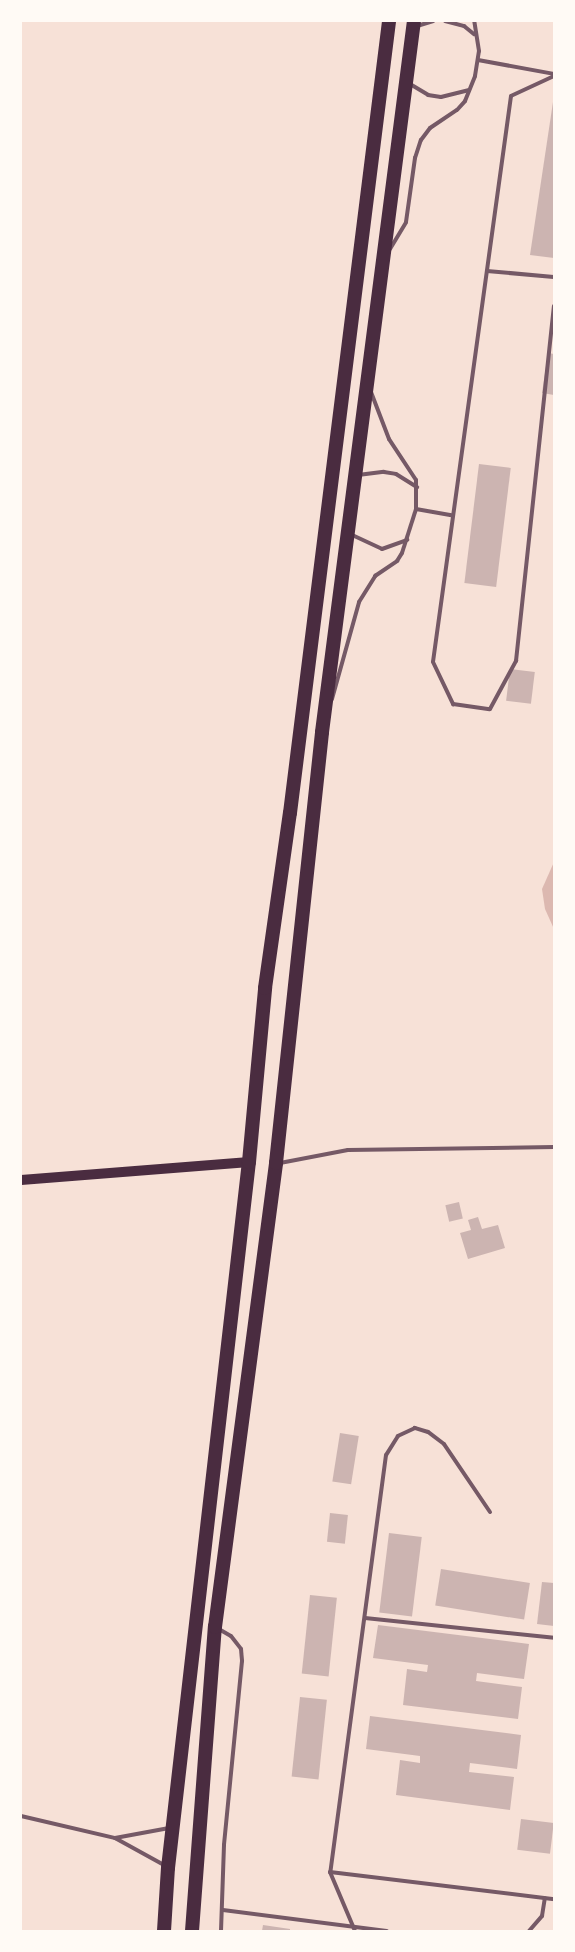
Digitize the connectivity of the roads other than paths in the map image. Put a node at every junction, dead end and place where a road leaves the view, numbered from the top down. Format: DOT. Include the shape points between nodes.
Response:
graph roads {
  1 [pos="389,21"];
  2 [pos="434,21"];
  3 [pos="445,21"];
  4 [pos="474,21"];
  5 [pos="413,24"];
  6 [pos="474,34"];
  7 [pos="478,60"];
  8 [pos="554,75"];
  9 [pos="406,80"];
  10 [pos="468,90"];
  11 [pos="380,266"];
  12 [pos="486,271"];
  13 [pos="554,277"];
  14 [pos="554,306"];
  15 [pos="367,380"];
  16 [pos="356,476"];
  17 [pos="417,487"];
  18 [pos="416,510"];
  19 [pos="451,516"];
  20 [pos="348,533"];
  21 [pos="407,540"];
  22 [pos="322,732"];
  23 [pos="554,1147"];
  24 [pos="249,1162"];
  25 [pos="276,1163"];
  26 [pos="21,1180"];
  27 [pos="490,1512"];
  28 [pos="365,1618"];
  29 [pos="215,1627"];
  30 [pos="554,1638"];
  31 [pos="21,1816"];
  32 [pos="172,1826"];
  33 [pos="115,1838"];
  34 [pos="168,1868"];
  35 [pos="330,1872"];
  36 [pos="546,1898"];
  37 [pos="554,1899"];
  38 [pos="223,1910"];
  39 [pos="355,1929"];
  40 [pos="164,1931"];
  41 [pos="192,1931"];
  42 [pos="221,1931"];
  43 [pos="387,1931"];
  44 [pos="529,1931"];
  1 -- 24 [label="highway" via="290,813 265,988"];
  2 -- 5 [label="lane"];
  3 -- 6 [label="lane" via="464,26"];
  4 -- 6 [label="lane"];
  5 -- 9 [label="highway"];
  6 -- 7 [label="lane"];
  7 -- 8 [label="lane"];
  7 -- 10 [label="lane"];
  8 -- 12 [label="lane" via="511,96"];
  9 -- 10 [label="lane" via="428,95 454,96"];
  9 -- 11 [label="highway"];
  10 -- 11 [label="lane" via="457,110 430,128 421,140 415,158 406,222"];
  11 -- 15 [label="highway"];
  12 -- 13 [label="lane"];
  12 -- 19 [label="lane"];
  14 -- 19 [label="lane" via="516,661 490,709 453,704 433,662"];
  15 -- 16 [label="highway"];
  15 -- 17 [label="lane" via="388,439 412,471"];
  16 -- 17 [label="lane" via="390,473"];
  16 -- 20 [label="highway"];
  17 -- 18 [label="lane"];
  18 -- 19 [label="lane"];
  18 -- 21 [label="lane"];
  20 -- 21 [label="lane" via="382,549"];
  20 -- 22 [label="highway"];
  21 -- 22 [label="lane" via="398,561 375,576 359,602"];
  22 -- 25 [label="highway"];
  23 -- 25 [label="lane" via="348,1150"];
  24 -- 26 [label="main road"];
  24 -- 32 [label="highway"];
  25 -- 29 [label="highway"];
  27 -- 28 [label="lane" via="444,1444 416,1428 398,1436 386,1455"];
  28 -- 30 [label="lane"];
  28 -- 35 [label="lane"];
  29 -- 38 [label="lane" via="231,1636 241,1649 242,1661 224,1845"];
  29 -- 41 [label="highway"];
  31 -- 33 [label="lane"];
  32 -- 33 [label="lane"];
  32 -- 34 [label="highway"];
  33 -- 34 [label="lane"];
  34 -- 40 [label="highway"];
  35 -- 36 [label="lane"];
  35 -- 39 [label="lane"];
  36 -- 37 [label="lane"];
  36 -- 44 [label="lane" via="542,1916"];
  38 -- 39 [label="lane"];
  38 -- 42 [label="lane"];
  39 -- 43 [label="lane"];
}
